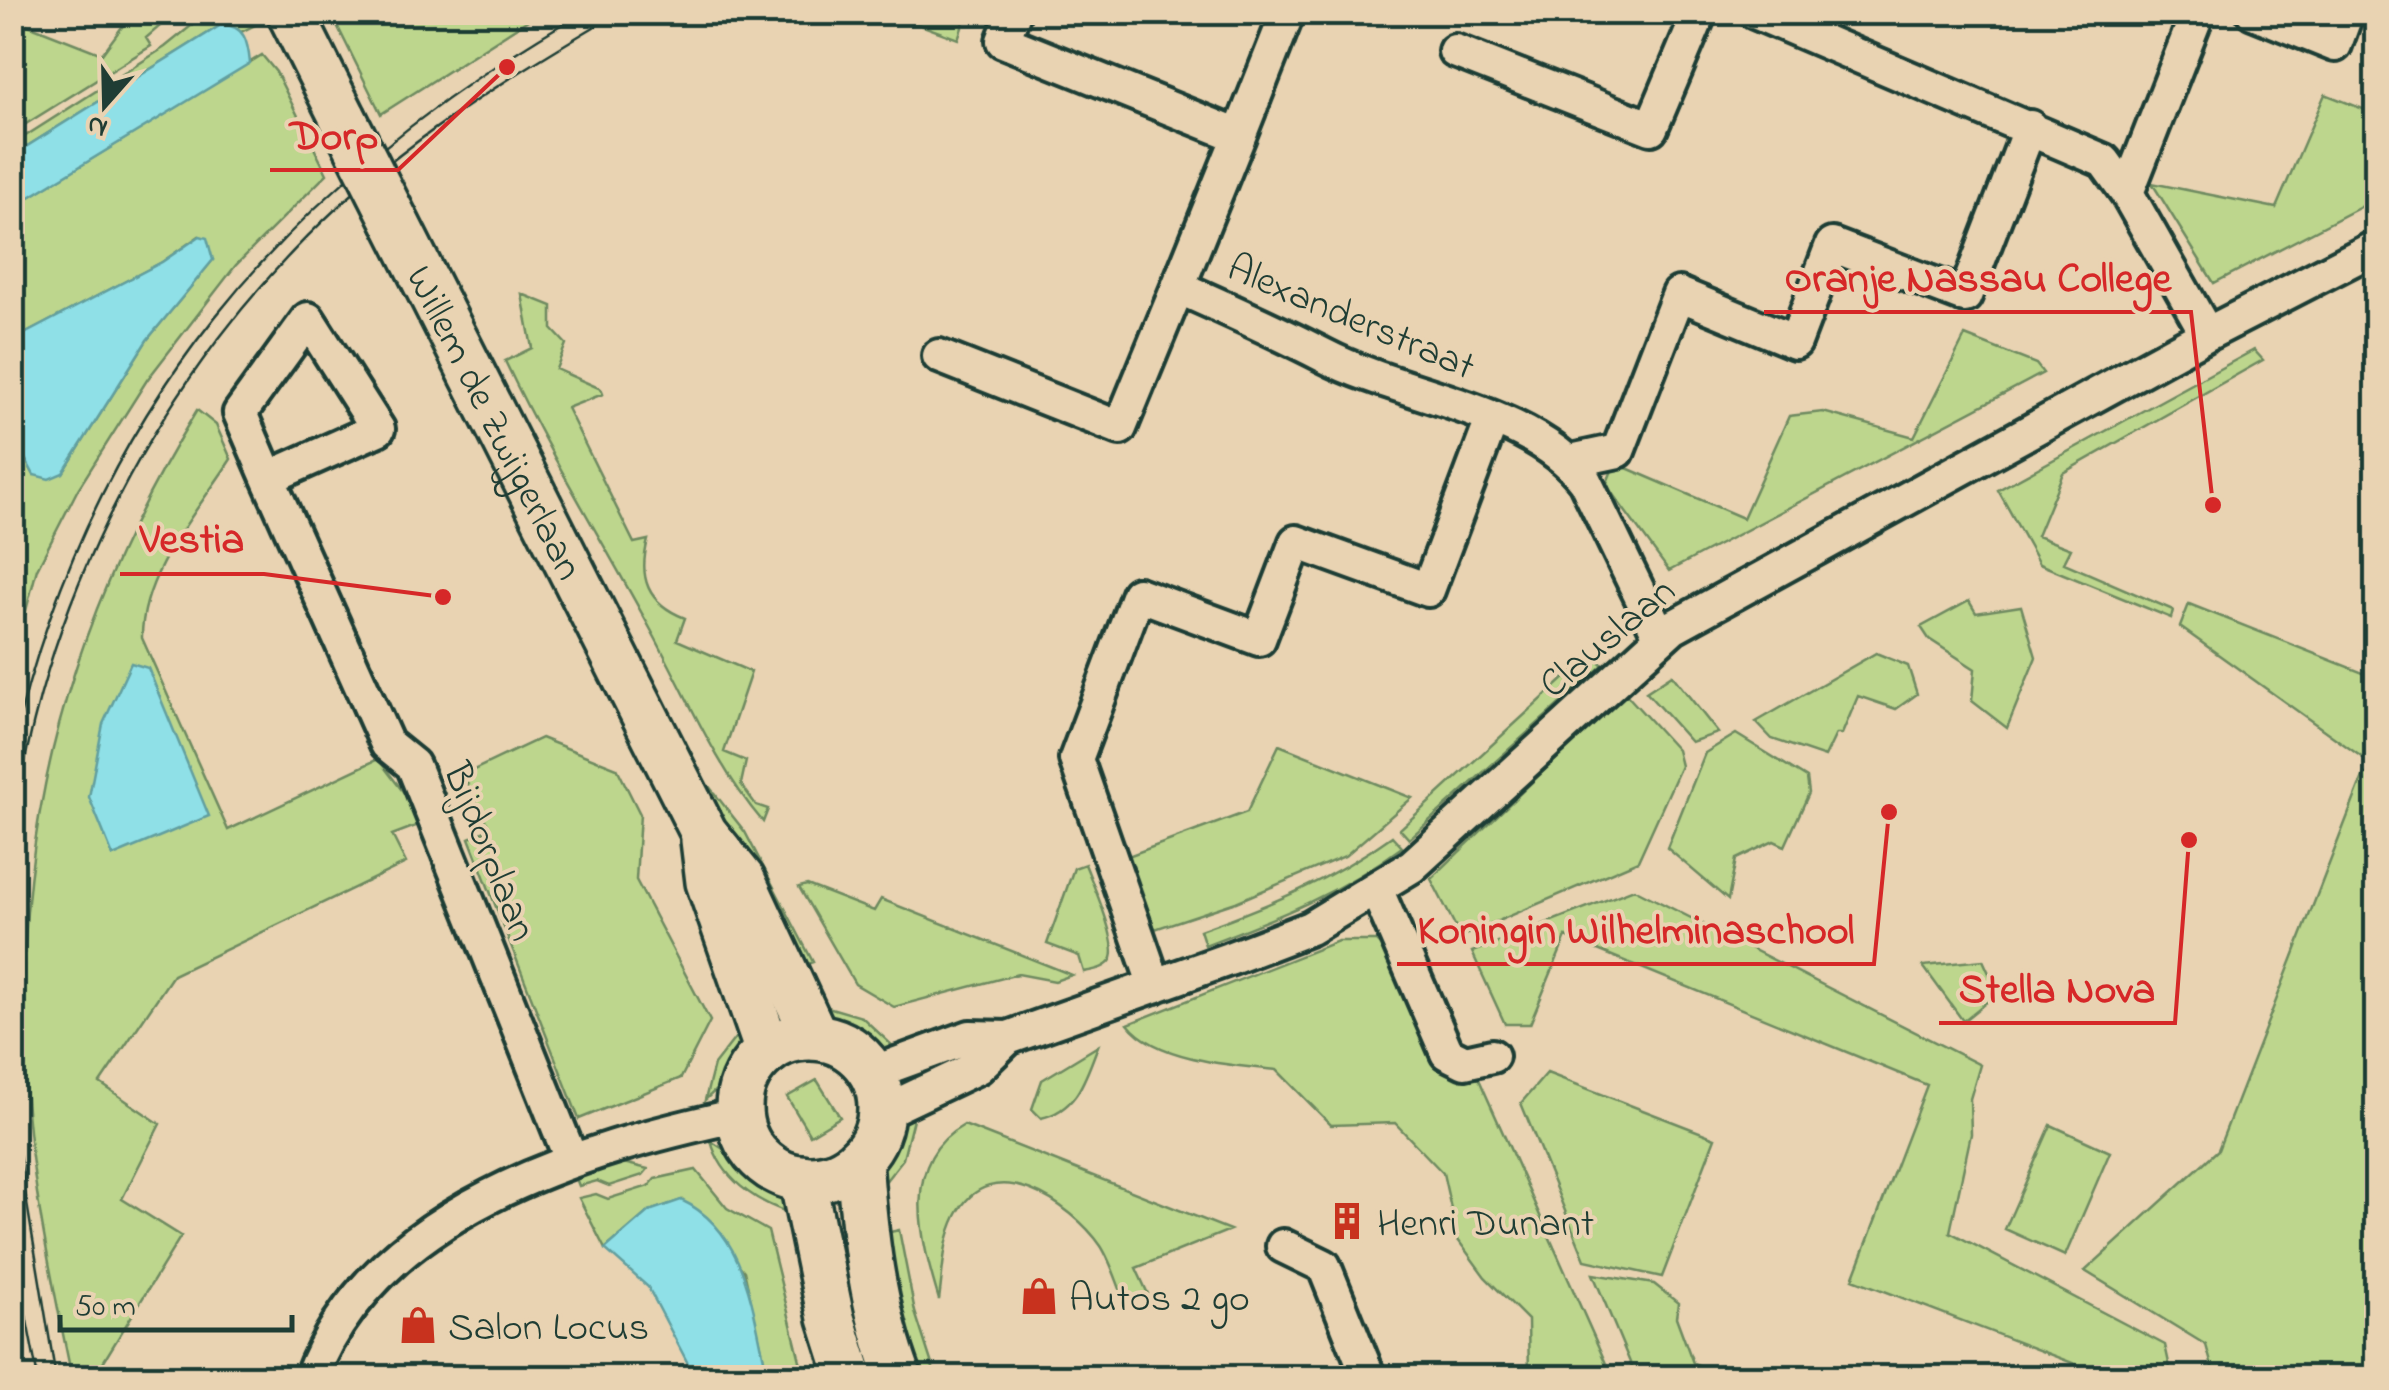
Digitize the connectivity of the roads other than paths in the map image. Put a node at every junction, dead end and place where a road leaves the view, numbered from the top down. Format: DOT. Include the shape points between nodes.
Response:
graph roads {
  1 [pos="290,12"];
  2 [pos="1014,12"];
  3 [pos="1700,12"];
  4 [pos="1755,12"];
  5 [pos="2198,12"];
  6 [pos="2254,12"];
  7 [pos="2348,12"];
  8 [pos="1281,15"];
  9 [pos="1455,52"];
  10 [pos="2030,127"];
  11 [pos="1239,136"];
  12 [pos="2127,192"];
  13 [pos="2376,247"];
  14 [pos="1178,287"];
  15 [pos="2207,334"];
  16 [pos="939,356"];
  17 [pos="1492,420"];
  18 [pos="1570,461"];
  19 [pos="268,478"];
  20 [pos="1660,636"];
  21 [pos="704,834"];
  22 [pos="1377,891"];
  23 [pos="1155,986"];
  24 [pos="815,1038"];
  25 [pos="768,1051"];
  26 [pos="1492,1056"];
  27 [pos="876,1093"];
  28 [pos="740,1114"];
  29 [pos="571,1159"];
  30 [pos="859,1159"];
  31 [pos="802,1178"];
  32 [pos="1283,1246"];
  33 [pos="312,1378"];
  34 [pos="850,1378"];
  35 [pos="899,1378"];
  36 [pos="1370,1378"];
  1 -- 21 [label="street, Willem de Zwijgerlaan, bridge"];
  2 -- 11 [label="street" via="1003,41"];
  3 -- 9 [label="street" via="1651,128"];
  4 -- 10 [label="street"];
  5 -- 12 [label="street"];
  6 -- 7 [label="street" via="2335,45"];
  8 -- 11 [label="street, Alexanderstraat"];
  10 -- 12 [label="street" via="2104,161"];
  10 -- 18 [label="street" via="1965,296 1832,245 1795,342 1679,294 1618,451"];
  11 -- 14 [label="street, Alexanderstraat"];
  12 -- 15 [label="street"];
  13 -- 15 [label="street, Clauslaan"];
  14 -- 16 [label="street" via="1120,428"];
  14 -- 17 [label="street, Alexanderstraat" via="1325,356"];
  15 -- 20 [label="street, Clauslaan"];
  17 -- 18 [label="street, Alexanderstraat" via="1538,437"];
  17 -- 23 [label="street" via="1428,590 1296,542 1259,640 1138,594 1076,759"];
  18 -- 20 [label="street" via="1604,514"];
  19 -- 19 [label="street, Bijdorplaan" via="378,429 308,319 240,413"];
  19 -- 29 [label="street, Bijdorplaan" via="388,744 413,765"];
  20 -- 22 [label="street, Clauslaan"];
  21 -- 24 [label="street, Willem de Zwijgerlaan" via="742,880"];
  21 -- 25 [label="street, Willem de Zwijgerlaan" via="709,882"];
  22 -- 23 [label="street, Clauslaan" via="1310,928"];
  22 -- 26 [label="street" via="1447,1053 1465,1062"];
  23 -- 27 [label="street, Clauslaan" via="1008,1038 970,1037"];
  24 -- 25 [label="street"];
  24 -- 27 [label="street" via="854,1052"];
  25 -- 28 [label="street" via="741,1090"];
  27 -- 30 [label="street" via="874,1138"];
  28 -- 29 [label="street"];
  28 -- 31 [label="street" via="760,1158"];
  29 -- 33 [label="street" via="482,1200 406,1252 346,1307"];
  30 -- 31 [label="street" via="833,1175"];
  30 -- 35 [label="street" via="883,1337"];
  31 -- 34 [label="street"];
  32 -- 36 [label="street" via="1324,1266"];
}
